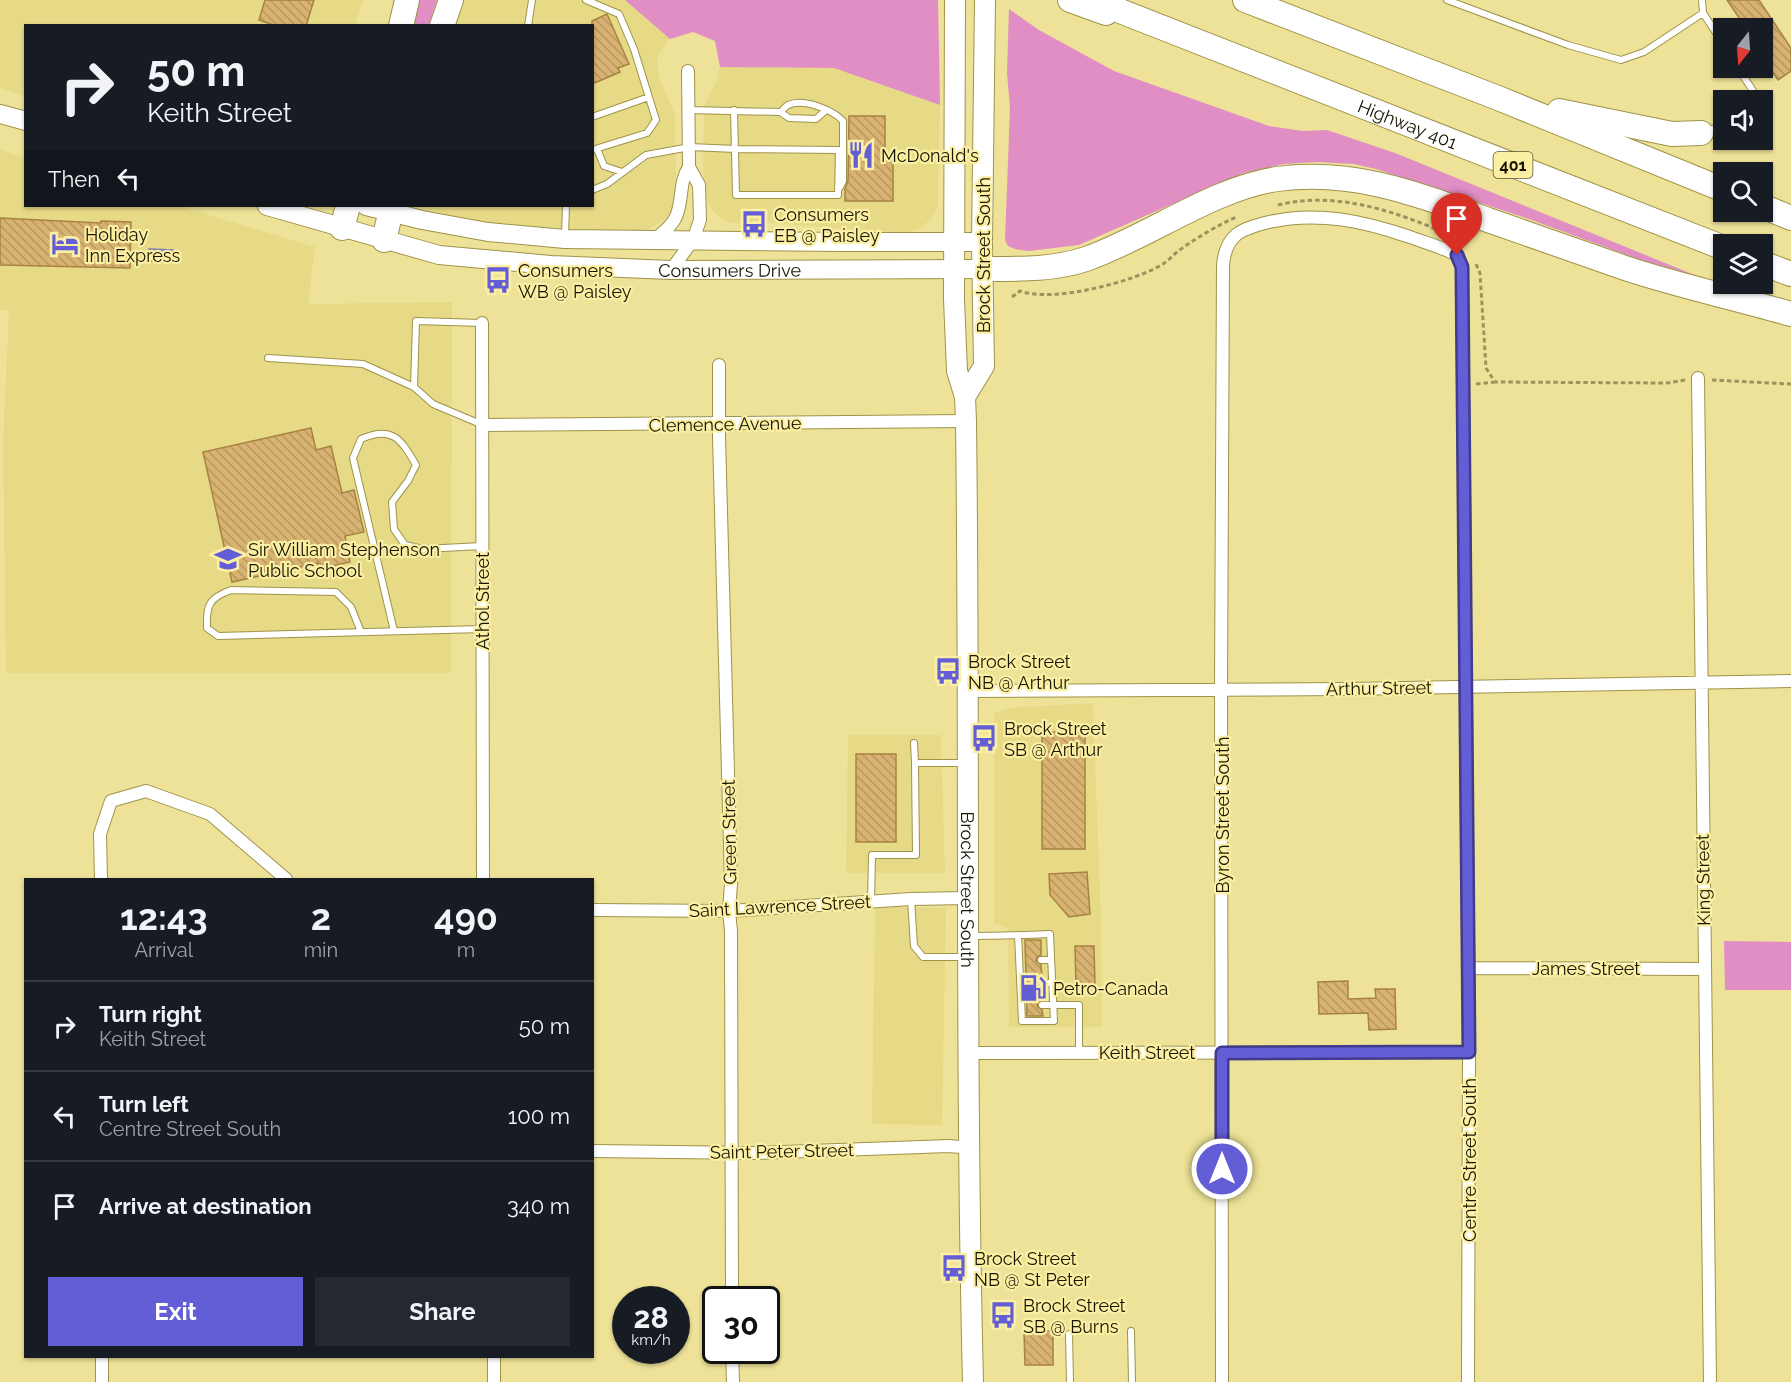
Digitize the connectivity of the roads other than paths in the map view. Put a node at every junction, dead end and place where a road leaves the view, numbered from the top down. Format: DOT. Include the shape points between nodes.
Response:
graph roads {
  1 [pos="407,0"];
  2 [pos="451,0"];
  3 [pos="532,0"];
  4 [pos="586,0"];
  5 [pos="955,0"];
  6 [pos="985,0"];
  7 [pos="1070,0"];
  8 [pos="1092,0"];
  9 [pos="1245,0"];
  10 [pos="1287,0"];
  11 [pos="1447,0"];
  12 [pos="1701,0"];
  13 [pos="1703,13"];
  14 [pos="401,24"];
  15 [pos="443,24"];
  16 [pos="528,24"];
  17 [pos="1713,28"];
  18 [pos="688,71"];
  19 [pos="1303,83"];
  20 [pos="1493,96"];
  21 [pos="649,97"];
  22 [pos="688,110"];
  23 [pos="734,110"];
  24 [pos="825,111"];
  25 [pos="780,112"];
  26 [pos="0,114"];
  27 [pos="594,116"];
  28 [pos="24,120"];
  29 [pos="1712,129"];
  30 [pos="690,147"];
  31 [pos="736,149"];
  32 [pos="595,150"];
  33 [pos="689,167"];
  34 [pos="621,172"];
  35 [pos="1713,186"];
  36 [pos="594,189"];
  37 [pos="838,192"];
  38 [pos="274,207"];
  39 [pos="374,207"];
  40 [pos="566,207"];
  41 [pos="391,209"];
  42 [pos="1773,211"];
  43 [pos="345,217"];
  44 [pos="1791,218"];
  45 [pos="565,239"];
  46 [pos="384,240"];
  47 [pos="654,240"];
  48 [pos="693,240"];
  49 [pos="954,242"];
  50 [pos="982,242"];
  51 [pos="1713,244"];
  52 [pos="1457,255"];
  53 [pos="1773,267"];
  54 [pos="671,270"];
  55 [pos="954,270"];
  56 [pos="982,270"];
  57 [pos="1791,274"];
  58 [pos="1791,314"];
  59 [pos="482,323"];
  60 [pos="268,358"];
  61 [pos="720,365"];
  62 [pos="1698,378"];
  63 [pos="414,387"];
  64 [pos="966,397"];
  65 [pos="966,421"];
  66 [pos="719,424"];
  67 [pos="483,425"];
  68 [pos="482,546"];
  69 [pos="482,629"];
  70 [pos="394,631"];
  71 [pos="361,632"];
  72 [pos="1791,681"];
  73 [pos="1701,682"];
  74 [pos="1465,686"];
  75 [pos="1221,689"];
  76 [pos="966,691"];
  77 [pos="915,743"];
  78 [pos="915,763"];
  79 [pos="967,763"];
  80 [pos="101,878"];
  81 [pos="285,878"];
  82 [pos="483,878"];
  83 [pos="968,898"];
  84 [pos="911,899"];
  85 [pos="871,902"];
  86 [pos="594,910"];
  87 [pos="729,911"];
  88 [pos="1018,935"];
  89 [pos="969,936"];
  90 [pos="969,957"];
  91 [pos="1041,960"];
  92 [pos="1051,960"];
  93 [pos="1468,968"];
  94 [pos="1704,969"];
  95 [pos="1042,983"];
  96 [pos="1052,983"];
  97 [pos="1042,1005"];
  98 [pos="1053,1005"];
  99 [pos="1079,1052"];
  100 [pos="1469,1052"];
  101 [pos="969,1053"];
  102 [pos="1222,1053"];
  103 [pos="970,1148"];
  104 [pos="594,1150"];
  105 [pos="731,1153"];
  106 [pos="732,1286"];
  107 [pos="1131,1331"];
  108 [pos="1070,1334"];
  109 [pos="102,1358"];
  110 [pos="494,1358"];
  111 [pos="732,1364"];
  112 [pos="102,1382"];
  113 [pos="494,1382"];
  114 [pos="733,1382"];
  115 [pos="973,1382"];
  116 [pos="1070,1382"];
  117 [pos="1132,1382"];
  118 [pos="1222,1382"];
  119 [pos="1468,1382"];
  120 [pos="1710,1382"];
  1 -- 14 [label="highway"];
  2 -- 15 [label="highway"];
  3 -- 16 [label="lane"];
  4 -- 21 [label="lane" via="619,14"];
  5 -- 49 [label="main road, Brock Street South"];
  6 -- 50 [label="main road, Brock Street South"];
  7 -- 19 [label="highway"];
  8 -- 19 [label="highway, Highway 401 / 401"];
  9 -- 20 [label="highway"];
  10 -- 20 [label="highway"];
  11 -- 13 [label="lane" via="1568,45 1621,60 1644,52"];
  12 -- 13 [label="lane"];
  13 -- 17 [label="lane"];
  18 -- 22 [label="street"];
  19 -- 51 [label="highway, Highway 401 / 401"];
  20 -- 29 [label="highway" via="1672,134"];
  20 -- 35 [label="highway"];
  21 -- 27 [label="lane"];
  21 -- 32 [label="lane" via="656,120 647,133"];
  22 -- 23 [label="lane"];
  22 -- 30 [label="street"];
  23 -- 25 [label="lane"];
  23 -- 31 [label="lane"];
  24 -- 25 [label="lane" via="806,104 789,105"];
  24 -- 25 [label="lane" via="816,119 789,118"];
  24 -- 37 [label="lane" via="835,112 843,121 843,181"];
  26 -- 28 [label="main road"];
  30 -- 31 [label="lane"];
  30 -- 33 [label="street"];
  30 -- 34 [label="lane" via="646,154"];
  31 -- 37 [label="lane" via="838,150"];
  31 -- 37 [label="lane" via="736,195"];
  32 -- 34 [label="lane" via="604,166"];
  33 -- 47 [label="street" via="683,176 674,221"];
  33 -- 48 [label="street" via="699,185 700,220"];
  34 -- 36 [label="lane"];
  38 -- 43 [label="main road, Consumers Drive"];
  39 -- 41 [label="main road, Consumers Drive"];
  40 -- 45 [label="lane"];
  41 -- 45 [label="main road, Consumers Drive" via="422,220 488,232"];
  41 -- 46 [label="highway"];
  42 -- 44 [label="highway"];
  43 -- 46 [label="main road, Consumers Drive"];
  45 -- 47 [label="main road, Consumers Drive"];
  46 -- 54 [label="main road, Consumers Drive" via="439,255"];
  47 -- 48 [label="main road, Consumers Drive"];
  48 -- 49 [label="main road, Consumers Drive"];
  48 -- 54 [label="street"];
  49 -- 50 [label="main road, Consumers Drive"];
  49 -- 55 [label="main road, Brock Street South"];
  50 -- 56 [label="main road, Brock Street South"];
  52 -- 74 [label="street, Centre Street South" via="1462,267"];
  52 -- 75 [label="street, Byron Street South" via="1372,225 1319,217 1291,217 1238,232 1226,248"];
  53 -- 57 [label="highway"];
  54 -- 55 [label="main road, Consumers Drive"];
  55 -- 56 [label="main road, Consumers Drive"];
  55 -- 64 [label="main road, Brock Street South" via="957,371"];
  56 -- 58 [label="highway" via="1035,268 1083,260 1256,183 1340,177 1390,186 1628,269"];
  56 -- 64 [label="main road, Brock Street South" via="984,366"];
  59 -- 63 [label="lane" via="416,321"];
  59 -- 67 [label="street, Athol Street"];
  60 -- 63 [label="lane" via="363,364"];
  61 -- 66 [label="street, Green Street"];
  62 -- 73 [label="street, King Street"];
  63 -- 67 [label="lane" via="433,404"];
  64 -- 65 [label="main road, Brock Street South"];
  65 -- 66 [label="street, Clemence Avenue"];
  65 -- 76 [label="main road, Brock Street South"];
  66 -- 67 [label="street, Clemence Avenue"];
  66 -- 87 [label="street, Green Street"];
  67 -- 68 [label="street, Athol Street"];
  68 -- 69 [label="street, Athol Street"];
  68 -- 70 [label="lane" via="423,549 405,545 394,529 392,502 416,465 403,443 387,432 375,432 361,439 353,458"];
  69 -- 70 [label="lane"];
  69 -- 82 [label="street, Athol Street"];
  70 -- 71 [label="lane"];
  71 -- 71 [label="lane" via="218,636 207,628 207,611 216,596 231,590 336,592 351,607"];
  72 -- 73 [label="street, Arthur Street"];
  73 -- 74 [label="street, Arthur Street"];
  73 -- 94 [label="street, King Street"];
  74 -- 75 [label="street, Arthur Street"];
  74 -- 93 [label="street, Centre Street South"];
  75 -- 76 [label="street, Arthur Street"];
  75 -- 102 [label="street, Byron Street South"];
  76 -- 79 [label="main road, Brock Street South"];
  77 -- 78 [label="lane"];
  78 -- 79 [label="lane"];
  78 -- 85 [label="lane" via="916,855 872,855"];
  79 -- 83 [label="main road, Brock Street South"];
  80 -- 81 [label="street" via="100,834 111,801 146,791 210,814"];
  83 -- 84 [label="street, Saint Lawrence Street"];
  83 -- 89 [label="main road, Brock Street South"];
  84 -- 85 [label="street, Saint Lawrence Street"];
  84 -- 90 [label="lane" via="914,946 923,957"];
  85 -- 87 [label="street, Saint Lawrence Street"];
  86 -- 87 [label="street, Saint Lawrence Street"];
  87 -- 105 [label="street, Green Street"];
  88 -- 89 [label="lane"];
  88 -- 92 [label="lane" via="1050,934"];
  88 -- 98 [label="lane" via="1022,1021 1054,1021"];
  89 -- 90 [label="main road, Brock Street South"];
  90 -- 101 [label="main road, Brock Street South"];
  91 -- 92 [label="lane"];
  92 -- 96 [label="lane"];
  93 -- 94 [label="street, James Street"];
  93 -- 100 [label="street, Centre Street South"];
  94 -- 120 [label="street, King Street"];
  95 -- 96 [label="lane"];
  96 -- 98 [label="lane"];
  97 -- 98 [label="lane"];
  98 -- 99 [label="lane" via="1079,1005"];
  99 -- 101 [label="street, Keith Street"];
  99 -- 102 [label="street, Keith Street"];
  100 -- 102 [label="street, Keith Street"];
  100 -- 119 [label="street, Centre Street South"];
  101 -- 103 [label="main road, Brock Street South"];
  102 -- 118 [label="street, Byron Street South"];
  103 -- 105 [label="street, Saint Peter Street"];
  103 -- 115 [label="main road, Brock Street South"];
  104 -- 105 [label="street, Saint Peter Street"];
  105 -- 106 [label="street, Green Street"];
  107 -- 117 [label="lane"];
  108 -- 116 [label="lane"];
  109 -- 112 [label="street"];
  110 -- 113 [label="street"];
  111 -- 114 [label="street"];
}
